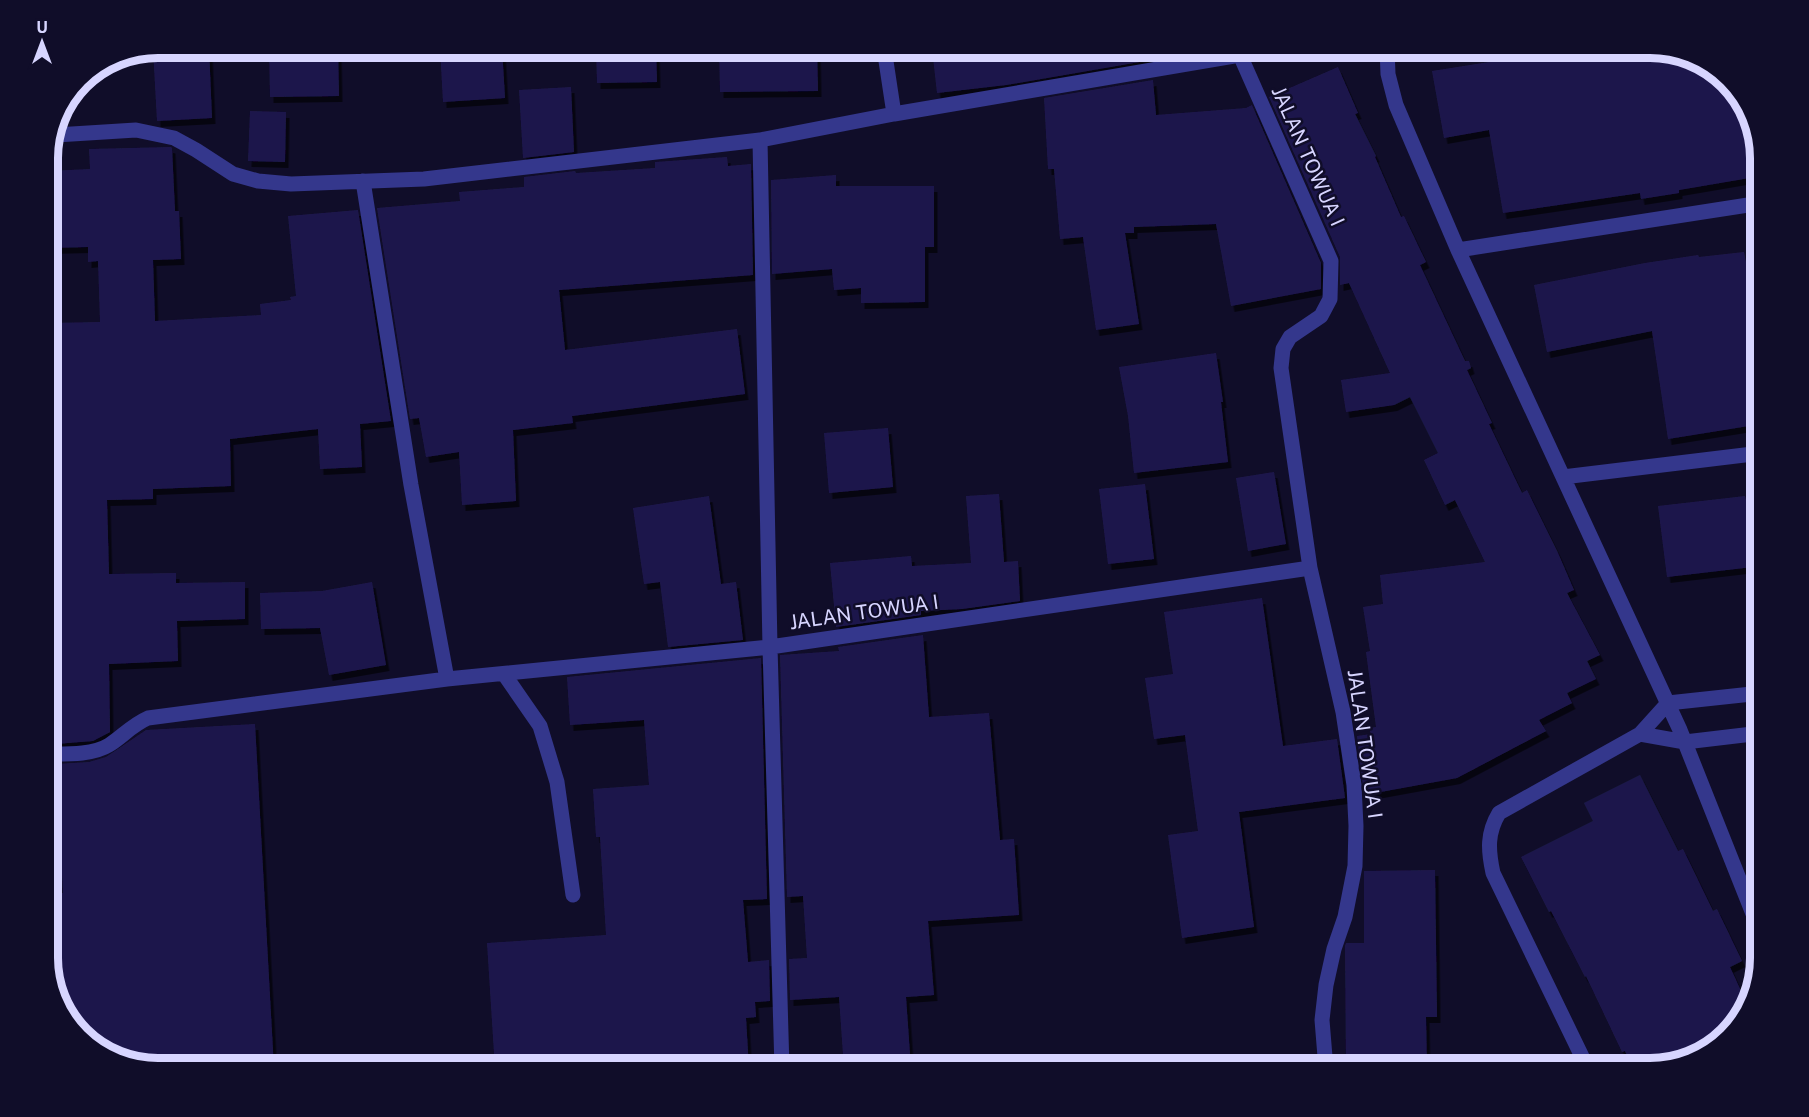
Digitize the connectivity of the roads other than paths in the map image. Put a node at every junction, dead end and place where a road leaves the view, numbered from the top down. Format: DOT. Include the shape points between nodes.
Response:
graph roads {
  1 [pos="886,58"];
  2 [pos="1200,58"];
  3 [pos="1241,58"];
  4 [pos="1387,58"];
  5 [pos="894,114"];
  6 [pos="62,135"];
  7 [pos="760,140"];
  8 [pos="363,181"];
  9 [pos="1750,205"];
  10 [pos="1458,250"];
  11 [pos="1750,454"];
  12 [pos="1563,477"];
  13 [pos="1310,568"];
  14 [pos="770,647"];
  15 [pos="504,674"];
  16 [pos="447,679"];
  17 [pos="1750,694"];
  18 [pos="1668,704"];
  19 [pos="1640,734"];
  20 [pos="1750,734"];
  21 [pos="1685,742"];
  22 [pos="59,753"];
  23 [pos="573,895"];
  24 [pos="1750,906"];
  25 [pos="782,1058"];
  26 [pos="1325,1058"];
  27 [pos="1583,1058"];
  1 -- 5 [label="street"];
  2 -- 5 [label="street, JALAN TOWUA I"];
  3 -- 13 [label="street, JALAN TOWUA I" via="1331,261 1330,299 1321,316 1290,337 1283,349 1281,368"];
  4 -- 10 [label="street" via="1396,105"];
  5 -- 7 [label="street, JALAN TOWUA I"];
  6 -- 8 [label="street, JALAN TOWUA I" via="136,130 174,138 233,174 258,181"];
  7 -- 8 [label="street, JALAN TOWUA I" via="424,179"];
  7 -- 14 [label="street"];
  8 -- 16 [label="street" via="411,485"];
  9 -- 10 [label="street"];
  10 -- 12 [label="street"];
  11 -- 12 [label="street"];
  12 -- 18 [label="street"];
  13 -- 14 [label="street, JALAN TOWUA I"];
  13 -- 26 [label="street, JALAN TOWUA I" via="1343,712 1356,825 1355,866 1326,985 1322,1020"];
  14 -- 15 [label="street"];
  14 -- 25 [label="street, JALAN TOWUA I"];
  15 -- 16 [label="street"];
  15 -- 23 [label="street" via="540,726 558,782"];
  16 -- 22 [label="street" via="148,718 108,746"];
  17 -- 18 [label="street"];
  18 -- 19 [label="street"];
  18 -- 21 [label="street"];
  19 -- 21 [label="street"];
  19 -- 27 [label="street" via="1499,813 1489,838 1493,873"];
  20 -- 21 [label="street"];
  21 -- 24 [label="street"];
}
